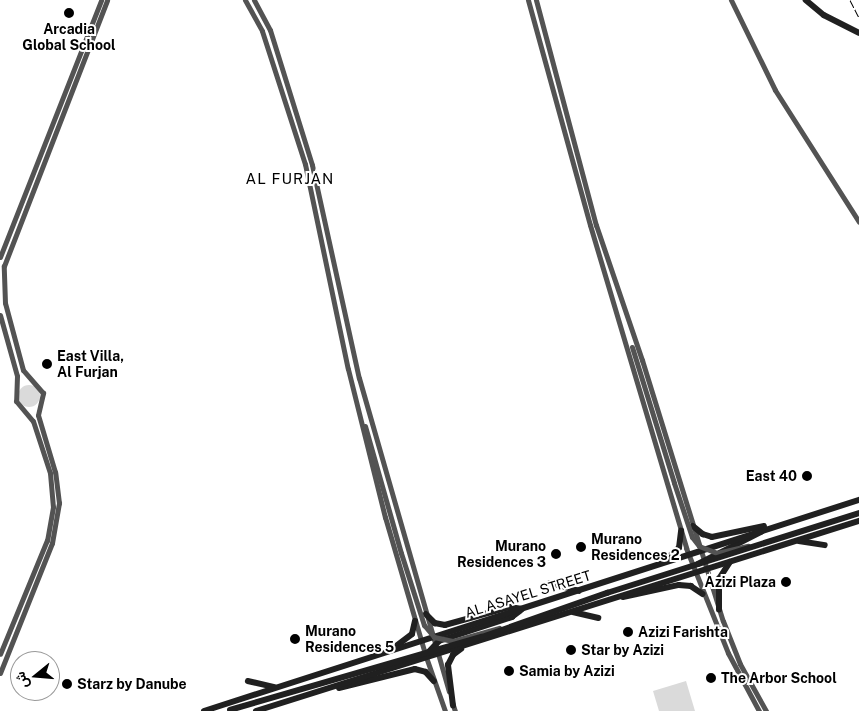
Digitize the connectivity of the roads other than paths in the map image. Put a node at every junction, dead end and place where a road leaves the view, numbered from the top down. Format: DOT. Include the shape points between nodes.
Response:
graph roads {
  1 [pos="101,0"];
  2 [pos="107,0"];
  3 [pos="245,0"];
  4 [pos="254,0"];
  5 [pos="528,0"];
  6 [pos="536,0"];
  7 [pos="731,0"];
  8 [pos="806,0"];
  9 [pos="859,33"];
  10 [pos="859,222"];
  11 [pos="0,257"];
  12 [pos="0,314"];
  13 [pos="626,336"];
  14 [pos="31,382"];
  15 [pos="17,389"];
  16 [pos="41,404"];
  17 [pos="21,408"];
  18 [pos="360,417"];
  19 [pos="859,500"];
  20 [pos="859,513"];
  21 [pos="859,521"];
  22 [pos="694,526"];
  23 [pos="769,527"];
  24 [pos="681,531"];
  25 [pos="797,541"];
  26 [pos="770,542"];
  27 [pos="825,545"];
  28 [pos="701,549"];
  29 [pos="688,554"];
  30 [pos="704,558"];
  31 [pos="734,560"];
  32 [pos="660,564"];
  33 [pos="707,567"];
  34 [pos="694,571"];
  35 [pos="550,584"];
  36 [pos="581,591"];
  37 [pos="703,594"];
  38 [pos="614,598"];
  39 [pos="522,609"];
  40 [pos="720,610"];
  41 [pos="571,612"];
  42 [pos="426,614"];
  43 [pos="598,618"];
  44 [pos="415,621"];
  45 [pos="514,626"];
  46 [pos="433,636"];
  47 [pos="421,640"];
  48 [pos="435,644"];
  49 [pos="470,644"];
  50 [pos="395,649"];
  51 [pos="0,654"];
  52 [pos="438,654"];
  53 [pos="426,657"];
  54 [pos="0,673"];
  55 [pos="434,680"];
  56 [pos="248,681"];
  57 [pos="279,686"];
  58 [pos="315,693"];
  59 [pos="278,704"];
  60 [pos="454,708"];
  61 [pos="204,711"];
  62 [pos="230,711"];
  63 [pos="256,711"];
  64 [pos="272,711"];
  65 [pos="445,711"];
  66 [pos="759,711"];
  67 [pos="766,711"];
  1 -- 11 [label="street"];
  2 -- 14 [label="street" via="4,266 3,290 8,319 24,373"];
  3 -- 18 [label="street" via="262,31 305,164"];
  4 -- 42 [label="street" via="270,30 312,165 358,378"];
  5 -- 13 [label="street" via="589,220"];
  6 -- 22 [label="street" via="596,225"];
  7 -- 10 [label="street" via="772,85"];
  8 -- 9 [label="main road" via="824,15"];
  12 -- 15 [label="street" via="17,376"];
  13 -- 24 [label="street"];
  13 -- 26 [label="street, bridge" via="640,370 692,537 702,549 721,553"];
  14 -- 15 [label="street"];
  14 -- 16 [label="street" via="42,390"];
  15 -- 17 [label="street" via="16,401"];
  16 -- 17 [label="street" via="33,409"];
  16 -- 54 [label="street" via="38,415 58,488 57,524"];
  17 -- 51 [label="street" via="34,421 50,473 53,507 47,540"];
  18 -- 44 [label="street"];
  18 -- 45 [label="street, bridge" via="369,435 424,625 434,637 453,641"];
  19 -- 23 [label="main road, AL ASAYEL STREET"];
  20 -- 26 [label="main road, bridge"];
  21 -- 25 [label="main road, AL ASAYEL STREET"];
  22 -- 23 [label="main road" via="712,537 748,527"];
  22 -- 28 [label="street"];
  23 -- 28 [label="main road, AL ASAYEL STREET"];
  23 -- 30 [label="main road"];
  24 -- 29 [label="street"];
  24 -- 32 [label="main road" via="676,551"];
  25 -- 27 [label="main road"];
  25 -- 31 [label="main road, AL ASAYEL STREET"];
  26 -- 45 [label="main road, bridge" via="607,592"];
  28 -- 29 [label="main road, AL ASAYEL STREET"];
  28 -- 30 [label="street"];
  29 -- 32 [label="main road, AL ASAYEL STREET"];
  29 -- 34 [label="street"];
  30 -- 33 [label="street"];
  30 -- 34 [label="main road"];
  31 -- 33 [label="main road, AL ASAYEL STREET"];
  31 -- 40 [label="main road" via="720,573"];
  32 -- 36 [label="main road, AL ASAYEL STREET"];
  33 -- 34 [label="main road, AL ASAYEL STREET"];
  33 -- 40 [label="street"];
  34 -- 37 [label="street"];
  34 -- 38 [label="main road, AL ASAYEL STREET"];
  35 -- 36 [label="main road"];
  36 -- 39 [label="main road, AL ASAYEL STREET"];
  37 -- 38 [label="main road" via="691,586 679,585"];
  37 -- 66 [label="street" via="728,653"];
  38 -- 41 [label="main road, AL ASAYEL STREET"];
  39 -- 42 [label="main road" via="513,606 445,625 436,623"];
  39 -- 46 [label="main road, AL ASAYEL STREET"];
  39 -- 48 [label="main road" via="512,617"];
  40 -- 67 [label="street" via="732,648"];
  41 -- 43 [label="main road"];
  41 -- 49 [label="main road, AL ASAYEL STREET"];
  42 -- 46 [label="street"];
  44 -- 47 [label="street"];
  44 -- 50 [label="main road" via="412,634"];
  45 -- 62 [label="main road, bridge"];
  46 -- 47 [label="main road, AL ASAYEL STREET"];
  46 -- 48 [label="street"];
  47 -- 50 [label="main road, AL ASAYEL STREET"];
  47 -- 53 [label="street"];
  48 -- 52 [label="street"];
  48 -- 53 [label="main road"];
  49 -- 52 [label="main road, AL ASAYEL STREET"];
  49 -- 60 [label="main road" via="453,655 448,665"];
  50 -- 57 [label="main road, AL ASAYEL STREET"];
  52 -- 53 [label="main road, AL ASAYEL STREET"];
  52 -- 60 [label="street"];
  53 -- 55 [label="street"];
  53 -- 58 [label="main road, AL ASAYEL STREET"];
  55 -- 58 [label="main road" via="421,670 410,669 362,684"];
  55 -- 65 [label="street"];
  56 -- 57 [label="main road"];
  57 -- 61 [label="main road, AL ASAYEL STREET"];
  58 -- 59 [label="main road, AL ASAYEL STREET"];
  59 -- 63 [label="main road, AL ASAYEL STREET"];
  59 -- 64 [label="main road"];
}
